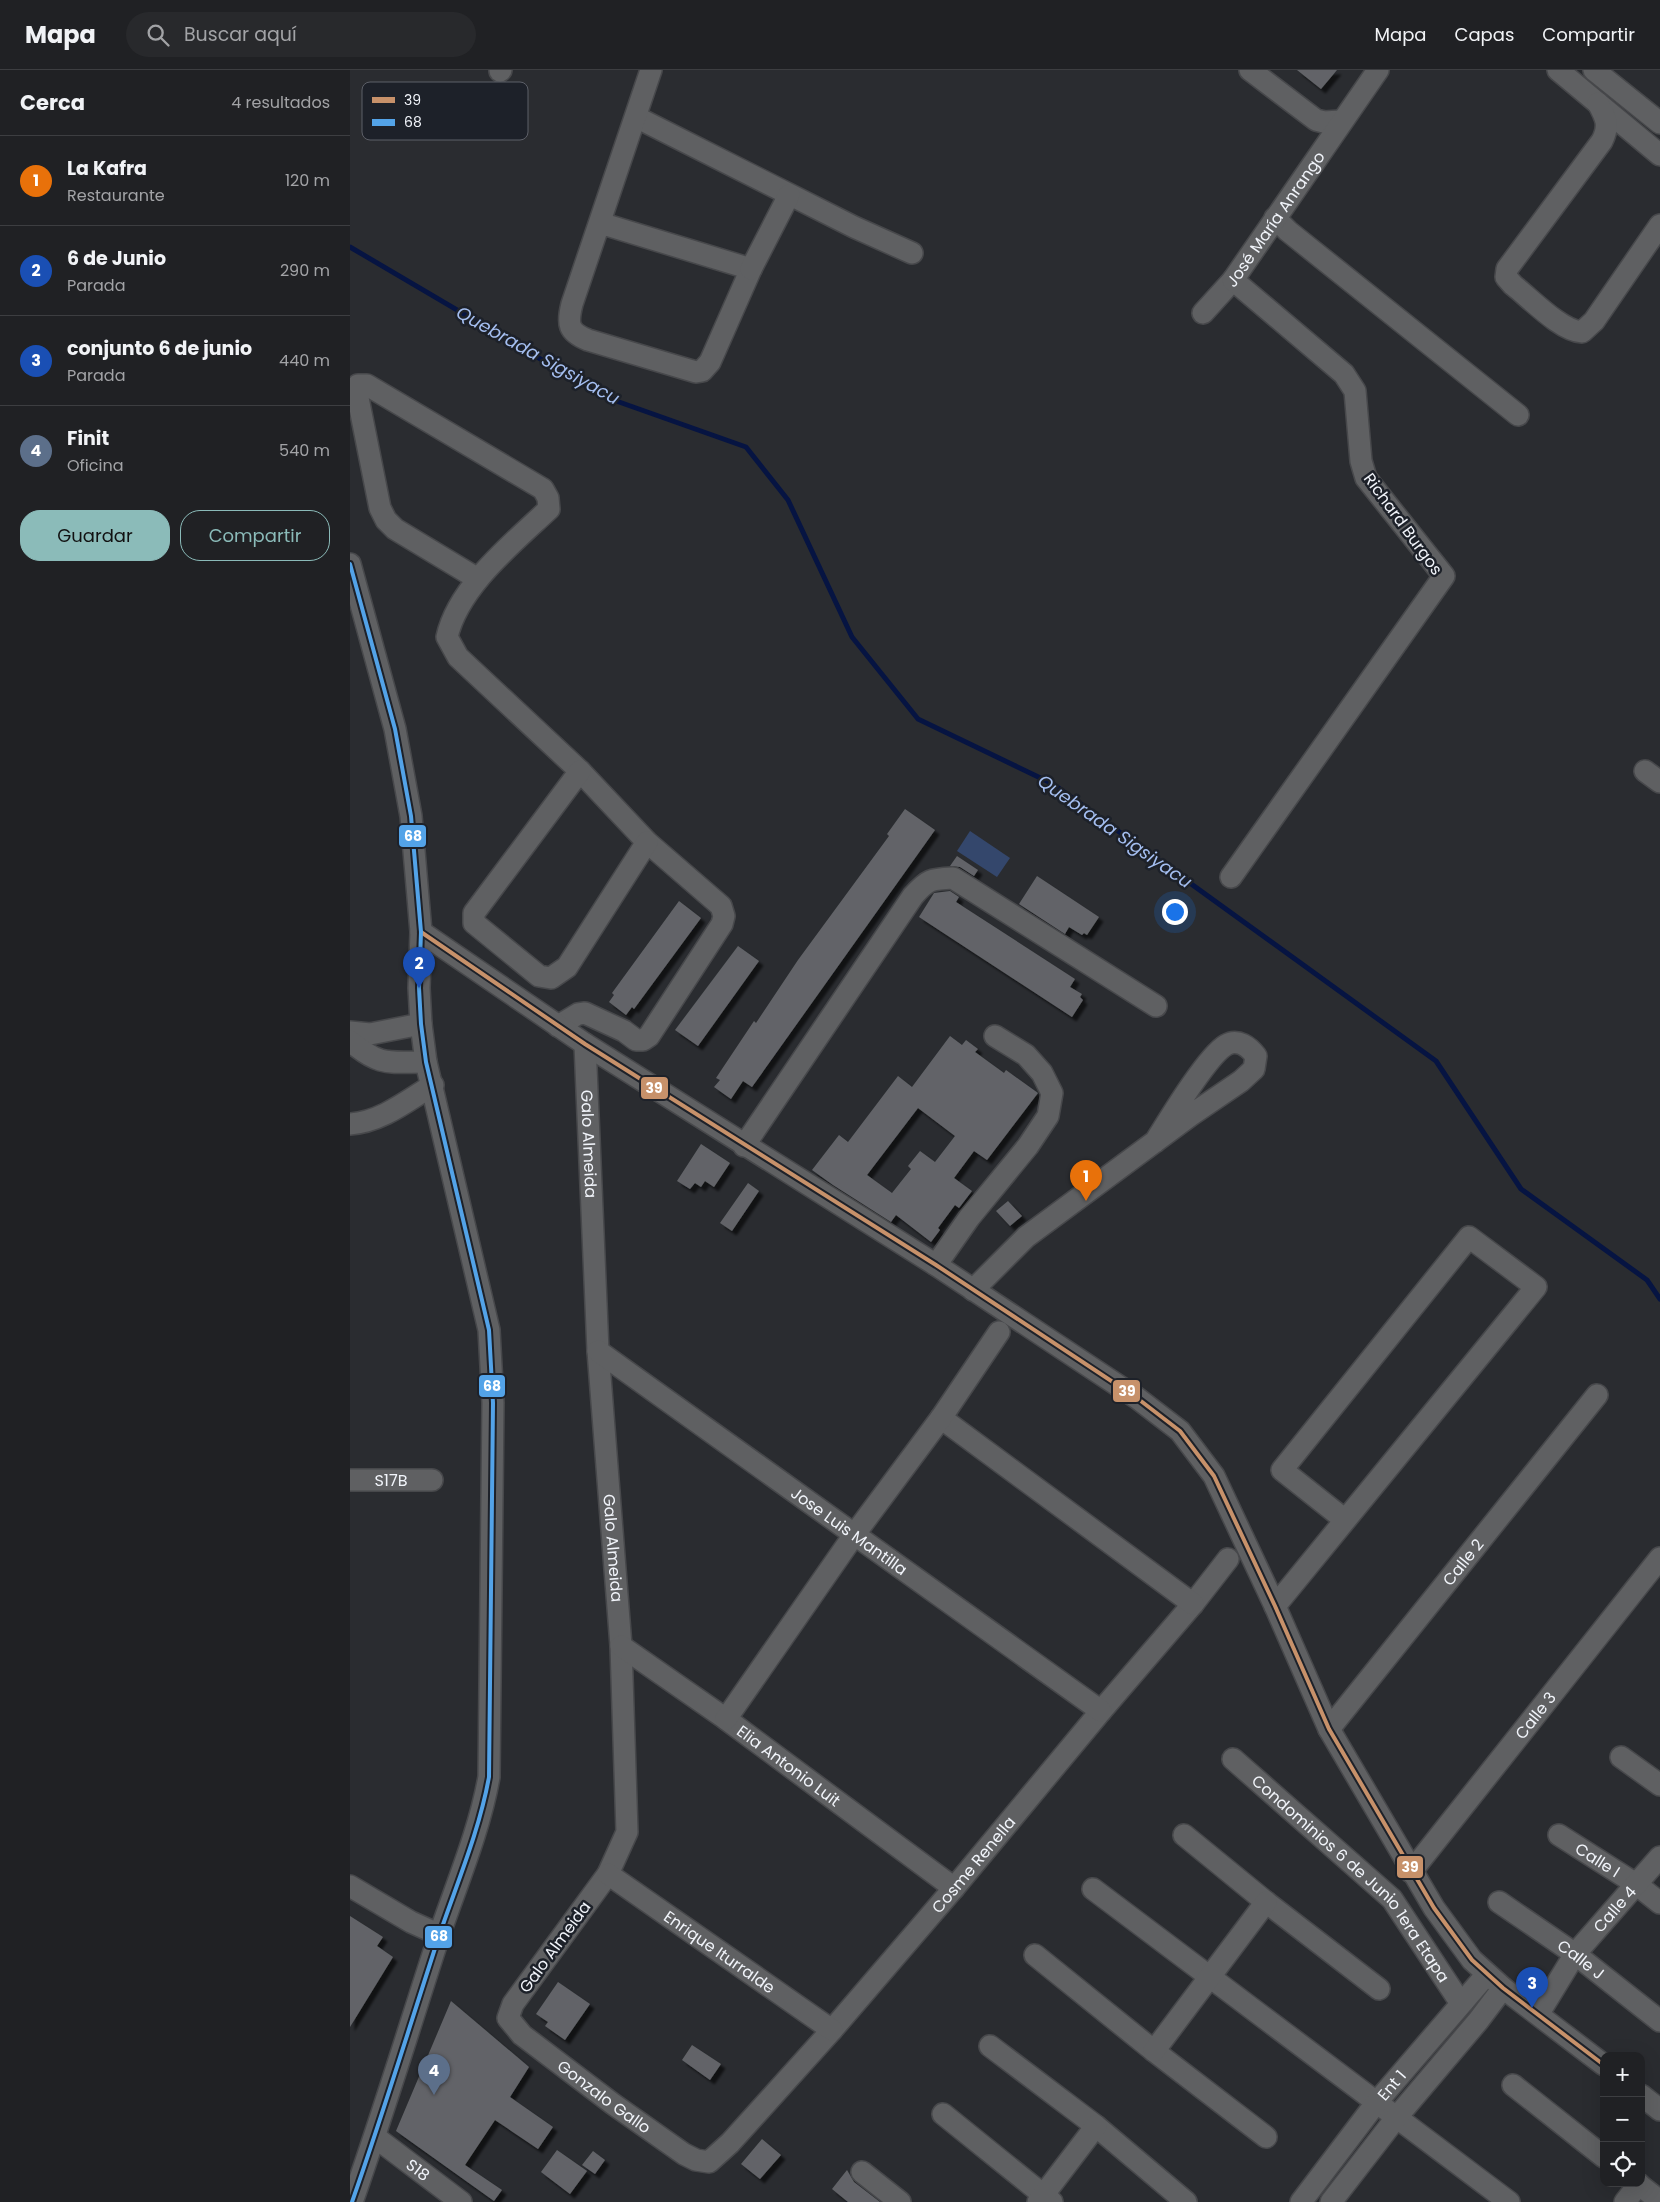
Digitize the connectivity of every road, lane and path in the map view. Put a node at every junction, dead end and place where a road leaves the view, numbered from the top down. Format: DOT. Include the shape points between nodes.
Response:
graph roads {
  1 [pos="651,70"];
  2 [pos="1250,70"];
  3 [pos="1378,70"];
  4 [pos="1558,70"];
  5 [pos="1594,70"];
  6 [pos="1598,103"];
  7 [pos="636,117"];
  8 [pos="1341,121"];
  9 [pos="1660,123"];
  10 [pos="1660,155"];
  11 [pos="789,195"];
  12 [pos="1275,218"];
  13 [pos="600,223"];
  14 [pos="1660,225"];
  15 [pos="912,253"];
  16 [pos="751,269"];
  17 [pos="1234,280"];
  18 [pos="1203,313"];
  19 [pos="1518,415"];
  20 [pos="350,564"];
  21 [pos="478,579"];
  22 [pos="580,771"];
  23 [pos="647,842"];
  24 [pos="1231,877"];
  25 [pos="421,932"];
  26 [pos="1156,1006"];
  27 [pos="421,1024"];
  28 [pos="558,1026"];
  29 [pos="350,1032"];
  30 [pos="994,1036"];
  31 [pos="350,1041"];
  32 [pos="585,1044"];
  33 [pos="426,1062"];
  34 [pos="433,1085"];
  35 [pos="350,1124"];
  36 [pos="1155,1142"];
  37 [pos="744,1146"];
  38 [pos="936,1265"];
  39 [pos="973,1290"];
  40 [pos="999,1332"];
  41 [pos="598,1351"];
  42 [pos="1597,1395"];
  43 [pos="941,1418"];
  44 [pos="350,1480"];
  45 [pos="432,1480"];
  46 [pos="1345,1520"];
  47 [pos="854,1535"];
  48 [pos="1660,1558"];
  49 [pos="1228,1559"];
  50 [pos="1193,1604"];
  51 [pos="1276,1606"];
  52 [pos="621,1646"];
  53 [pos="1100,1711"];
  54 [pos="726,1719"];
  55 [pos="1329,1729"];
  56 [pos="1621,1757"];
  57 [pos="1233,1759"];
  58 [pos="1660,1785"];
  59 [pos="1184,1835"];
  60 [pos="1558,1835"];
  61 [pos="1660,1857"];
  62 [pos="1411,1872"];
  63 [pos="608,1874"];
  64 [pos="1636,1884"];
  65 [pos="350,1886"];
  66 [pos="954,1888"];
  67 [pos="1093,1888"];
  68 [pos="1266,1902"];
  69 [pos="1499,1902"];
  70 [pos="1660,1903"];
  71 [pos="440,1935"];
  72 [pos="1035,1954"];
  73 [pos="1575,1954"];
  74 [pos="1487,1974"];
  75 [pos="1210,1977"];
  76 [pos="1503,1988"];
  77 [pos="1379,1989"];
  78 [pos="1463,2002"];
  79 [pos="1539,2014"];
  80 [pos="508,2018"];
  81 [pos="1660,2021"];
  82 [pos="832,2030"];
  83 [pos="990,2046"];
  84 [pos="1154,2051"];
  85 [pos="1600,2062"];
  86 [pos="1513,2085"];
  87 [pos="1644,2097"];
  88 [pos="1376,2103"];
  89 [pos="1660,2110"];
  90 [pos="943,2114"];
  91 [pos="1396,2118"];
  92 [pos="1096,2126"];
  93 [pos="375,2137"];
  94 [pos="1266,2137"];
  95 [pos="1600,2154"];
  96 [pos="709,2162"];
  97 [pos="862,2172"];
  98 [pos="1636,2187"];
  99 [pos="1642,2187"];
  100 [pos="1045,2200"];
  101 [pos="1660,2201"];
  102 [pos="352,2202"];
  103 [pos="461,2202"];
  104 [pos="900,2202"];
  105 [pos="1186,2202"];
  106 [pos="1301,2202"];
  107 [pos="1331,2202"];
  108 [pos="1509,2202"];
  109 [pos="1625,2202"];
  1 -- 7 [label="street"];
  2 -- 8 [label="street" via="1316,120"];
  3 -- 8 [label="street, José María Anrango"];
  4 -- 6 [label="street"];
  5 -- 9 [label="street"];
  6 -- 10 [label="street"];
  6 -- 14 [label="street" via="1607,120 1607,131 1602,141 1508,269 1506,277 1565,326 1574,332 1582,332 1594,321"];
  7 -- 11 [label="street"];
  7 -- 13 [label="street"];
  8 -- 12 [label="street, José María Anrango"];
  11 -- 15 [label="street"];
  11 -- 16 [label="street"];
  12 -- 17 [label="street, José María Anrango"];
  12 -- 19 [label="street"];
  13 -- 16 [label="street"];
  13 -- 16 [label="street" via="569,317 570,328 588,340 696,372 702,371 710,362"];
  17 -- 18 [label="street, José María Anrango"];
  17 -- 24 [label="street, Richard Burgos" via="1344,374 1355,391 1361,461 1366,478 1444,576"];
  20 -- 25 [label="street" via="395,729 411,816"];
  21 -- 21 [label="street" via="395,529 386,520 380,508 358,385 367,385 543,490 548,498 549,509"];
  21 -- 22 [label="street" via="450,623 447,637 458,657"];
  22 -- 23 [label="street"];
  22 -- 23 [label="street" via="474,913 474,924 540,976 552,978 567,967"];
  23 -- 28 [label="street" via="721,906 722,924 649,1036 643,1040 636,1040 585,1013"];
  25 -- 27 [label="street"];
  25 -- 28 [label="street"];
  26 -- 37 [label="street" via="953,878 934,879 926,882 907,905"];
  27 -- 29 [label="street" via="370,1034"];
  27 -- 33 [label="street"];
  28 -- 32 [label="street"];
  30 -- 38 [label="street" via="1026,1055 1042,1073 1052,1093 1048,1116"];
  31 -- 33 [label="street" via="381,1062"];
  32 -- 37 [label="street"];
  32 -- 41 [label="street, Galo Almeida"];
  33 -- 34 [label="street"];
  34 -- 35 [label="street" via="378,1118"];
  34 -- 71 [label="street" via="489,1330 493,1403 489,1778 483,1812"];
  36 -- 36 [label="street" via="1254,1069 1256,1056 1252,1051 1234,1042 1226,1045 1193,1085"];
  36 -- 39 [label="street" via="1026,1237"];
  37 -- 38 [label="street"];
  38 -- 39 [label="street"];
  39 -- 51 [label="street" via="1137,1398 1180,1432 1214,1476"];
  40 -- 43 [label="street"];
  41 -- 47 [label="street, Jose Luis Mantilla"];
  41 -- 52 [label="street, Galo Almeida"];
  42 -- 55 [label="street, Calle 2"];
  43 -- 47 [label="street"];
  43 -- 50 [label="street"];
  44 -- 45 [label="street, S17B"];
  46 -- 46 [label="street" via="1536,1287 1469,1237 1282,1470"];
  46 -- 51 [label="street"];
  47 -- 53 [label="street, Jose Luis Mantilla"];
  47 -- 54 [label="street"];
  48 -- 62 [label="street, Calle 3"];
  49 -- 50 [label="street, Cosme Renella"];
  50 -- 53 [label="street, Cosme Renella"];
  51 -- 55 [label="street"];
  52 -- 54 [label="street, Elia Antonio Luit"];
  52 -- 63 [label="street, Galo Almeida" via="627,1832"];
  53 -- 66 [label="street, Cosme Renella"];
  54 -- 66 [label="street, Elia Antonio Luit"];
  55 -- 62 [label="street"];
  56 -- 58 [label="street"];
  57 -- 78 [label="street, Condominios 6 de Junio 1era Etapa" via="1392,1899"];
  59 -- 68 [label="street"];
  60 -- 64 [label="street, Calle I"];
  61 -- 64 [label="street, Calle 4"];
  62 -- 74 [label="street" via="1472,1960"];
  63 -- 80 [label="street, Galo Almeida" via="513,2004"];
  63 -- 82 [label="street, Enrique Iturralde"];
  64 -- 70 [label="street, Calle I"];
  64 -- 73 [label="street, Calle 4"];
  65 -- 71 [label="street" via="410,1922"];
  66 -- 82 [label="street, Cosme Renella"];
  67 -- 75 [label="street"];
  68 -- 75 [label="street"];
  68 -- 77 [label="street"];
  69 -- 73 [label="street, Calle J"];
  71 -- 93 [label="street"];
  72 -- 84 [label="street"];
  73 -- 79 [label="street, Calle 4"];
  73 -- 81 [label="street, Calle J"];
  74 -- 76 [label="street"];
  74 -- 78 [label="street, Ent 1"];
  75 -- 84 [label="street"];
  75 -- 88 [label="street"];
  76 -- 79 [label="street"];
  76 -- 91 [label="street, Ent 1"];
  78 -- 88 [label="street, Ent 1"];
  79 -- 85 [label="street"];
  80 -- 96 [label="street, Gonzalo Gallo" via="522,2035 613,2104 684,2154"];
  82 -- 96 [label="street, Cosme Renella"];
  83 -- 92 [label="street"];
  84 -- 94 [label="street"];
  86 -- 95 [label="street"];
  87 -- 89 [label="street"];
  88 -- 91 [label="street"];
  88 -- 106 [label="street, Ent 1"];
  90 -- 100 [label="street"];
  91 -- 107 [label="street, Ent 1"];
  91 -- 108 [label="street"];
  92 -- 100 [label="street"];
  92 -- 105 [label="street"];
  93 -- 102 [label="street"];
  93 -- 103 [label="street, S18"];
  97 -- 104 [label="street"];
  98 -- 109 [label="street"];
  99 -- 101 [label="street"];
}
